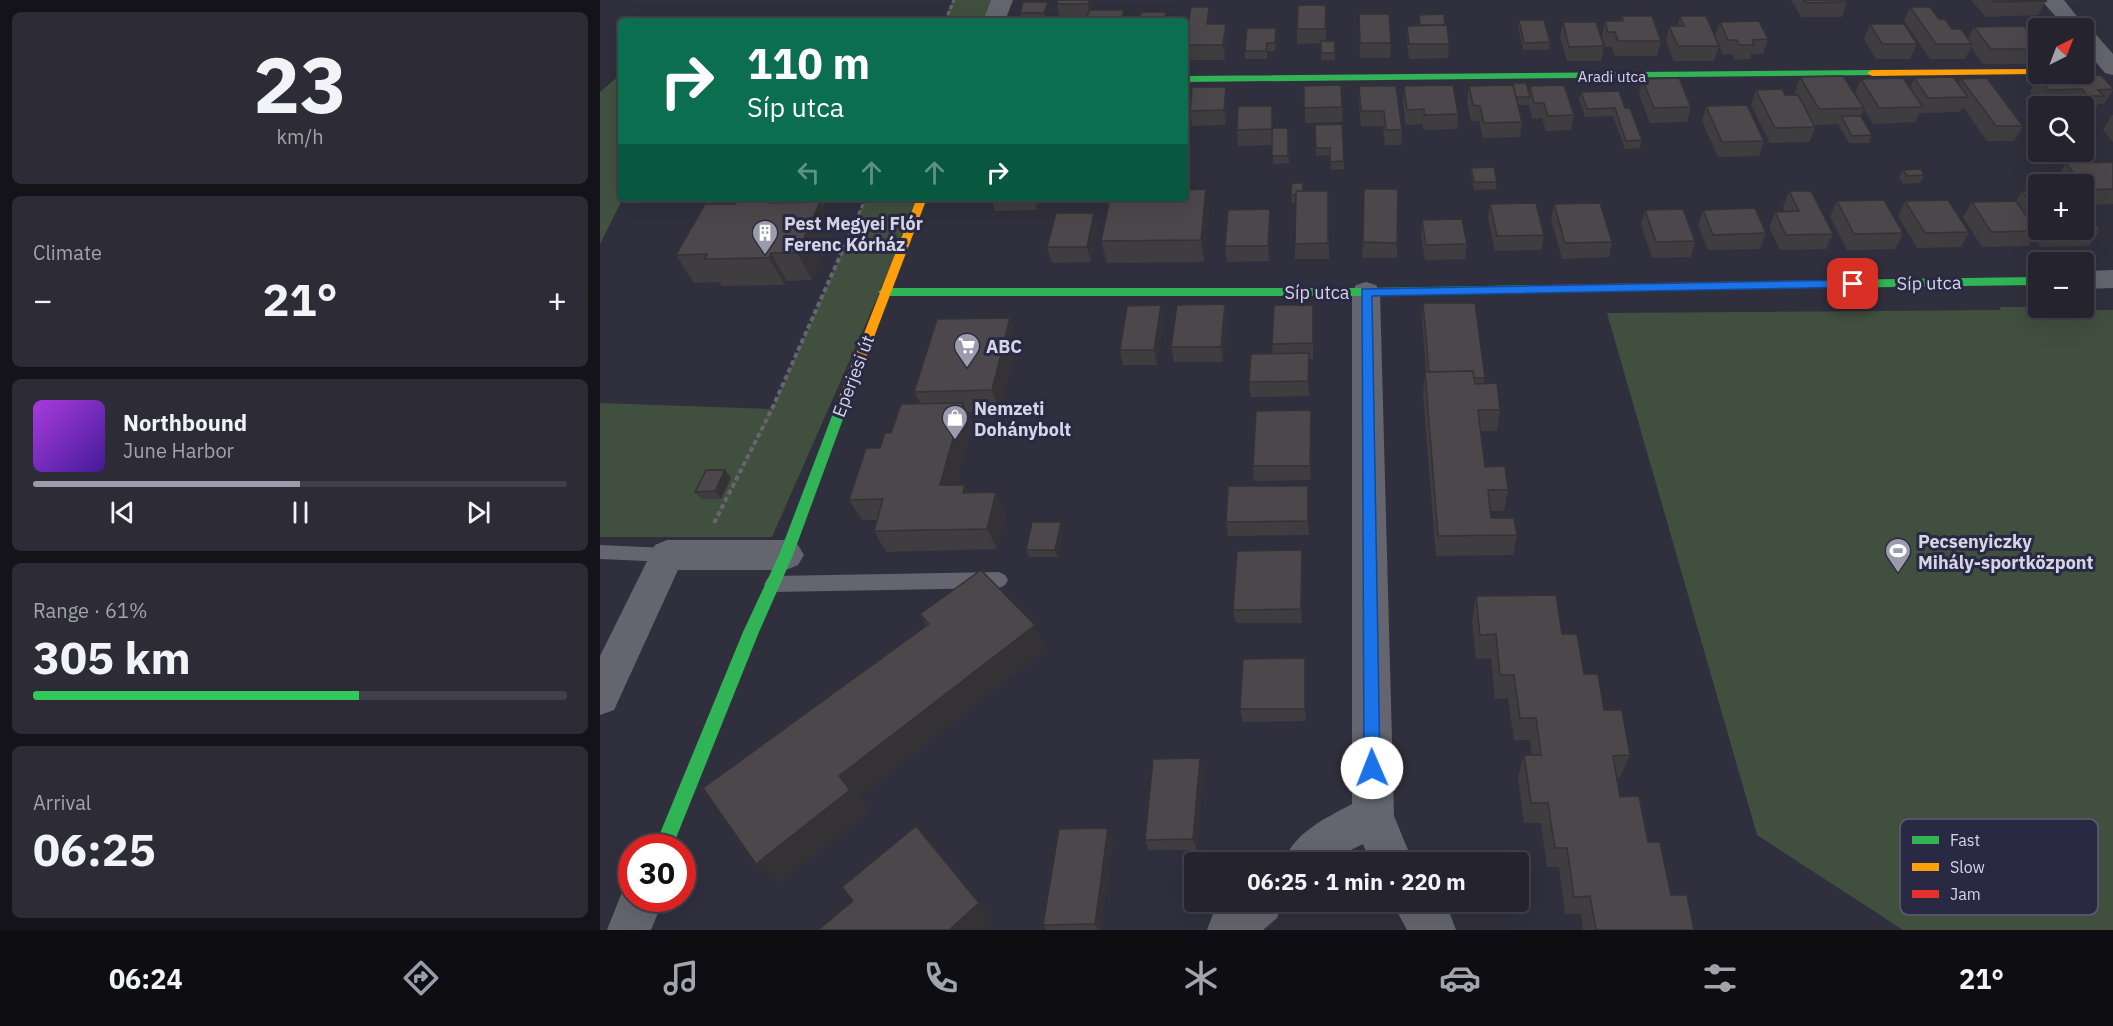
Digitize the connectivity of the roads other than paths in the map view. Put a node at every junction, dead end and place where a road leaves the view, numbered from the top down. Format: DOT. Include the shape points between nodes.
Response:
graph roads {
  1 [pos="1002,0"];
  2 [pos="2052,0"];
  3 [pos="995,18"];
  4 [pos="2068,18"];
  5 [pos="2094,47"];
  6 [pos="2113,70"];
  7 [pos="2094,71"];
  8 [pos="2028,72"];
  9 [pos="1188,79"];
  10 [pos="921,201"];
  11 [pos="2113,279"];
  12 [pos="2094,280"];
  13 [pos="2028,281"];
  14 [pos="884,292"];
  15 [pos="1366,292"];
  16 [pos="600,552"];
  17 [pos="682,555"];
  18 [pos="780,570"];
  19 [pos="999,580"];
  20 [pos="600,697"];
  21 [pos="1373,816"];
  22 [pos="669,834"];
  23 [pos="1316,852"];
  24 [pos="1387,852"];
  25 [pos="636,912"];
  26 [pos="1250,912"];
  27 [pos="1421,912"];
  28 [pos="629,930"];
  29 [pos="1229,930"];
  30 [pos="1434,930"];
  1 -- 3 [label="street"];
  2 -- 4 [label="street"];
  5 -- 6 [label="street"];
  6 -- 7 [label="street"];
  8 -- 9 [label="street, Aradi utca"];
  10 -- 14 [label="street, Eperjesi út"];
  11 -- 12 [label="street"];
  13 -- 15 [label="street, Síp utca"];
  14 -- 15 [label="street, Síp utca"];
  14 -- 18 [label="street, Eperjesi út"];
  15 -- 21 [label="street"];
  16 -- 17 [label="lane"];
  17 -- 18 [label="street"];
  17 -- 20 [label="street"];
  18 -- 19 [label="lane"];
  18 -- 22 [label="street, Eperjesi út"];
  21 -- 23 [label="street" via="1336,835"];
  21 -- 24 [label="street"];
  25 -- 28 [label="street"];
  26 -- 29 [label="street"];
  27 -- 30 [label="street"];
}
